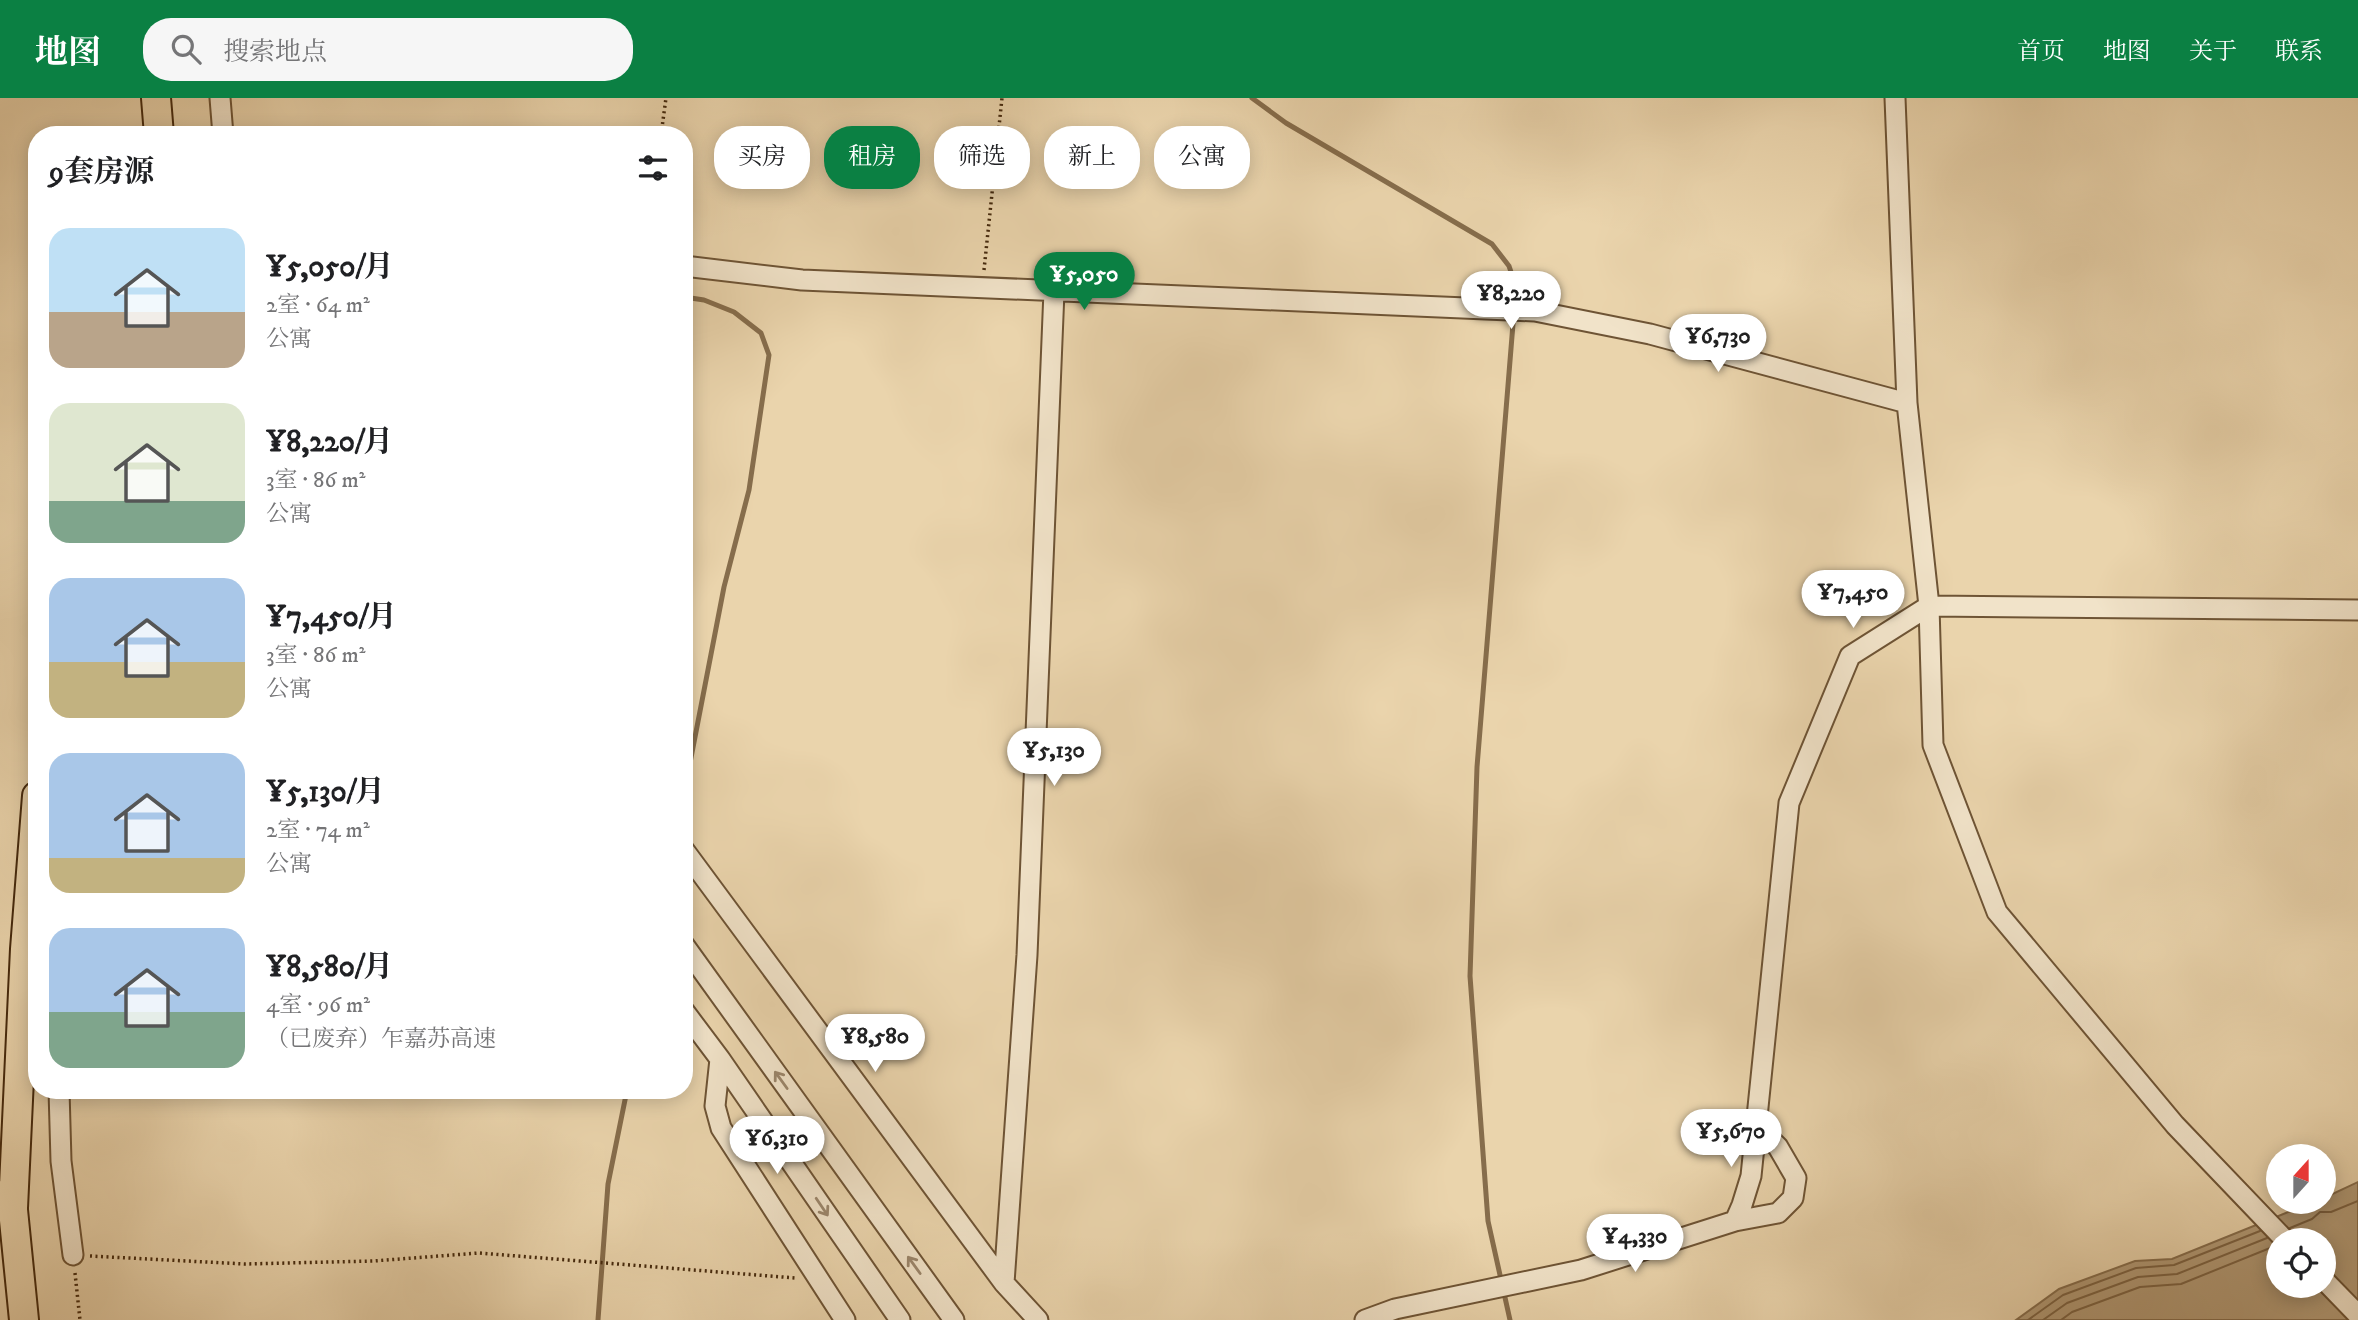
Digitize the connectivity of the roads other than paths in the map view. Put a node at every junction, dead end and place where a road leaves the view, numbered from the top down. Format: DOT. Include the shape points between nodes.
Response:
graph roads {
  1 [pos="156,98"];
  2 [pos="220,98"];
  3 [pos="1895,98"];
  4 [pos="158,126"];
  5 [pos="222,126"];
  6 [pos="693,267"];
  7 [pos="1054,291"];
  8 [pos="1907,403"];
  9 [pos="1929,606"];
  10 [pos="2358,610"];
  11 [pos="693,862"];
  12 [pos="28,911"];
  13 [pos="693,958"];
  14 [pos="693,1023"];
  15 [pos="720,1059"];
  16 [pos="0,1072"];
  17 [pos="59,1099"];
  18 [pos="1756,1125"];
  19 [pos="13,1208"];
  20 [pos="1735,1222"];
  21 [pos="2274,1228"];
  22 [pos="73,1255"];
  23 [pos="1004,1283"];
  24 [pos="2336,1292"];
  25 [pos="2358,1315"];
  26 [pos="24,1320"];
  27 [pos="845,1320"];
  28 [pos="900,1320"];
  29 [pos="954,1320"];
  30 [pos="1038,1320"];
  31 [pos="1364,1320"];
  1 -- 4 [label="highway"];
  2 -- 5 [label="street"];
  3 -- 8 [label="street"];
  6 -- 7 [label="street" via="802,280"];
  7 -- 8 [label="street" via="1535,311 1650,334"];
  7 -- 23 [label="street" via="1027,955"];
  8 -- 9 [label="street"];
  9 -- 10 [label="street"];
  9 -- 18 [label="street" via="1850,656 1789,803"];
  9 -- 21 [label="street" via="1933,745 1997,912 2175,1125"];
  11 -- 23 [label="street"];
  12 -- 19 [label="highway"];
  29 -- 13 [label="street, one-way"];
  14 -- 15 [label="street"];
  15 -- 27 [label="street" via="715,1106 721,1128"];
  15 -- 28 [label="street, one-way"];
  16 -- 19 [label="highway"];
  17 -- 22 [label="street" via="61,1161"];
  18 -- 20 [label="street" via="1751,1176"];
  18 -- 20 [label="street" via="1778,1147 1796,1178 1793,1198 1778,1213"];
  19 -- 26 [label="highway"];
  20 -- 31 [label="street" via="1581,1270 1395,1309"];
  23 -- 30 [label="street"];
  24 -- 25 [label="street"];
}
